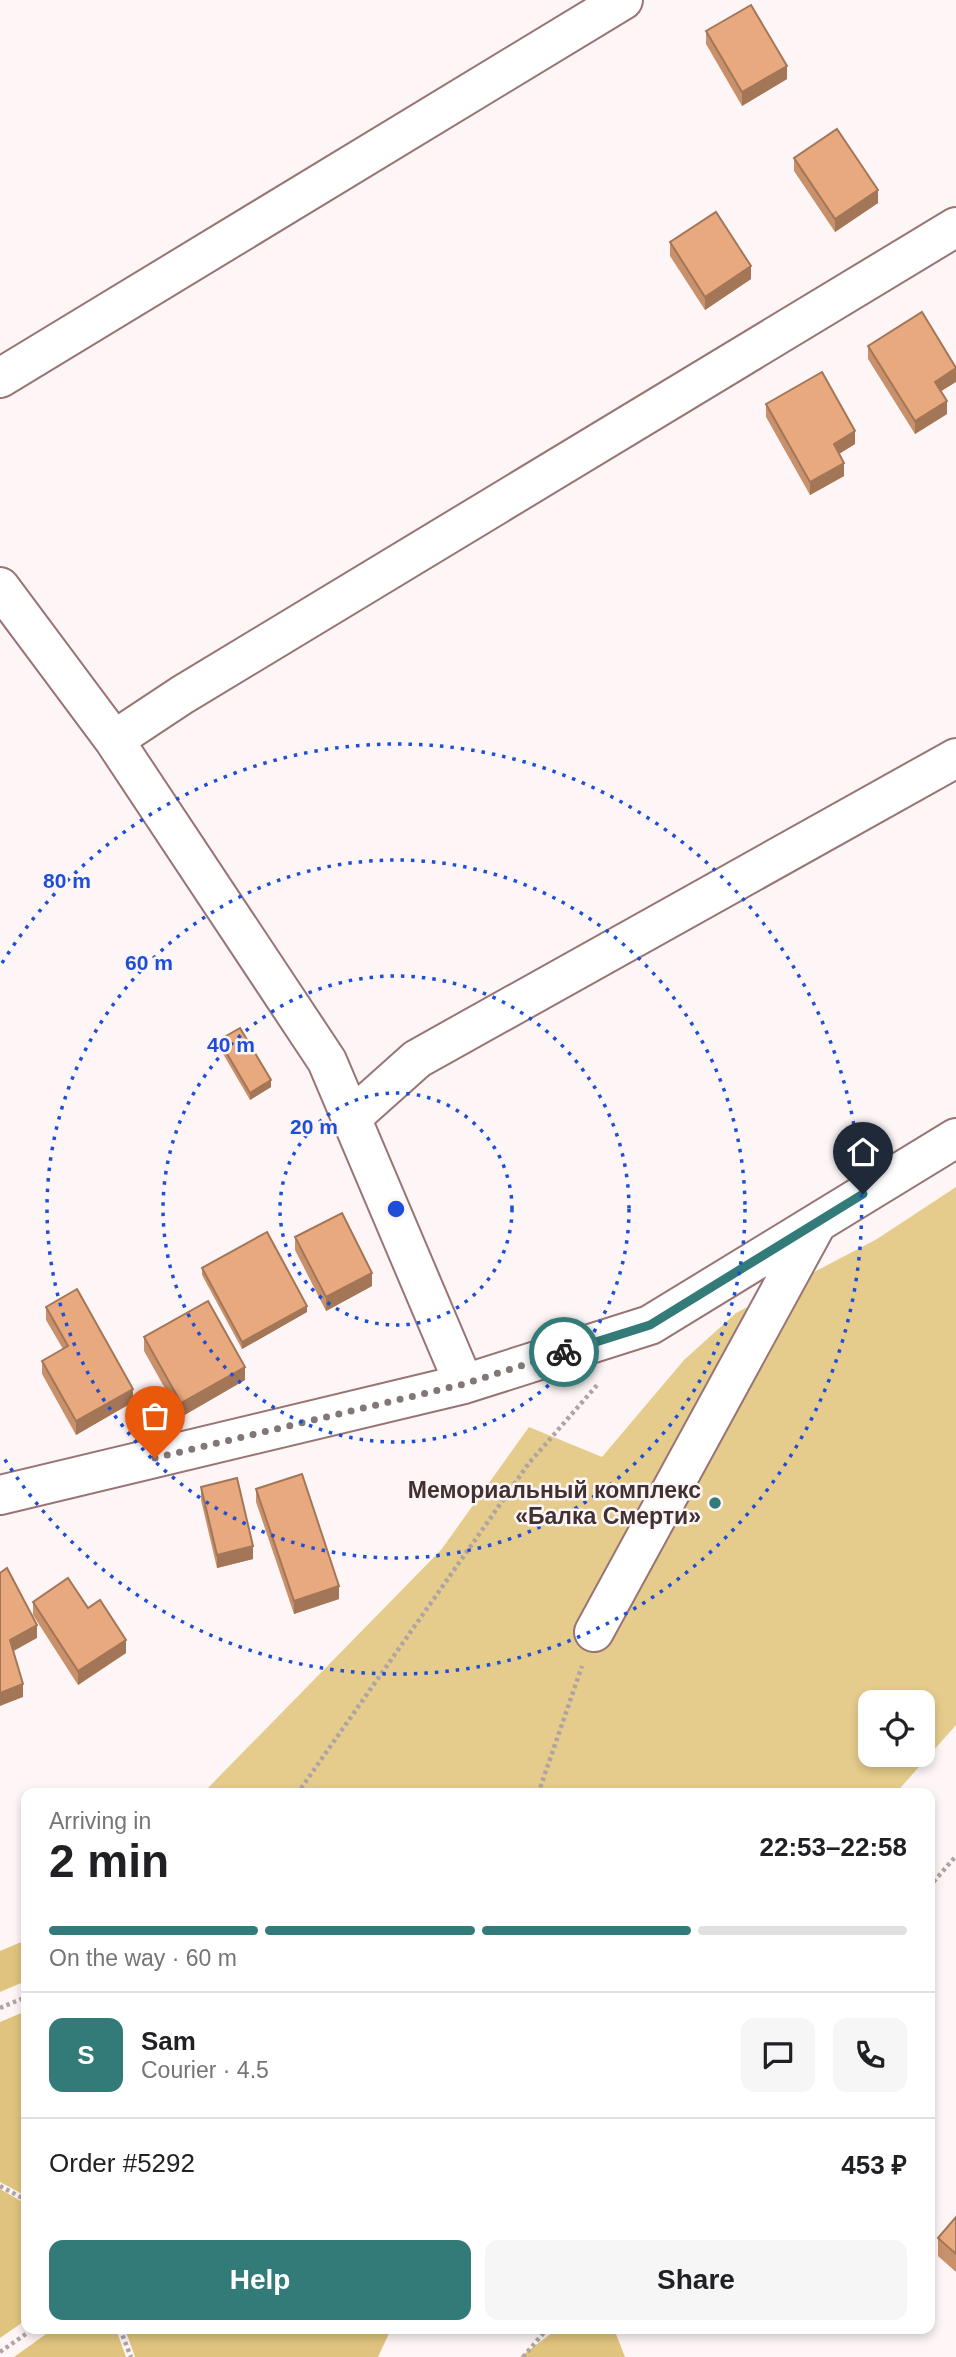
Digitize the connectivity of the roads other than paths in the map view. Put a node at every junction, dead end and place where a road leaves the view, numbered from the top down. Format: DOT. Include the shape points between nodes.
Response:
graph roads {
  1 [pos="623,0"];
  2 [pos="956,228"];
  3 [pos="0,378"];
  4 [pos="0,587"];
  5 [pos="114,740"];
  6 [pos="956,758"];
  7 [pos="351,1118"];
  8 [pos="956,1138"];
  9 [pos="817,1223"];
  10 [pos="464,1384"];
  11 [pos="0,1495"];
  12 [pos="594,1632"];
  1 -- 3 [label="street"];
  2 -- 5 [label="street"];
  4 -- 5 [label="street"];
  5 -- 7 [label="street" via="327,1061"];
  6 -- 7 [label="street" via="416,1059"];
  7 -- 10 [label="street"];
  8 -- 9 [label="street"];
  9 -- 10 [label="street" via="650,1325"];
  9 -- 12 [label="street"];
  10 -- 11 [label="street"];
}
